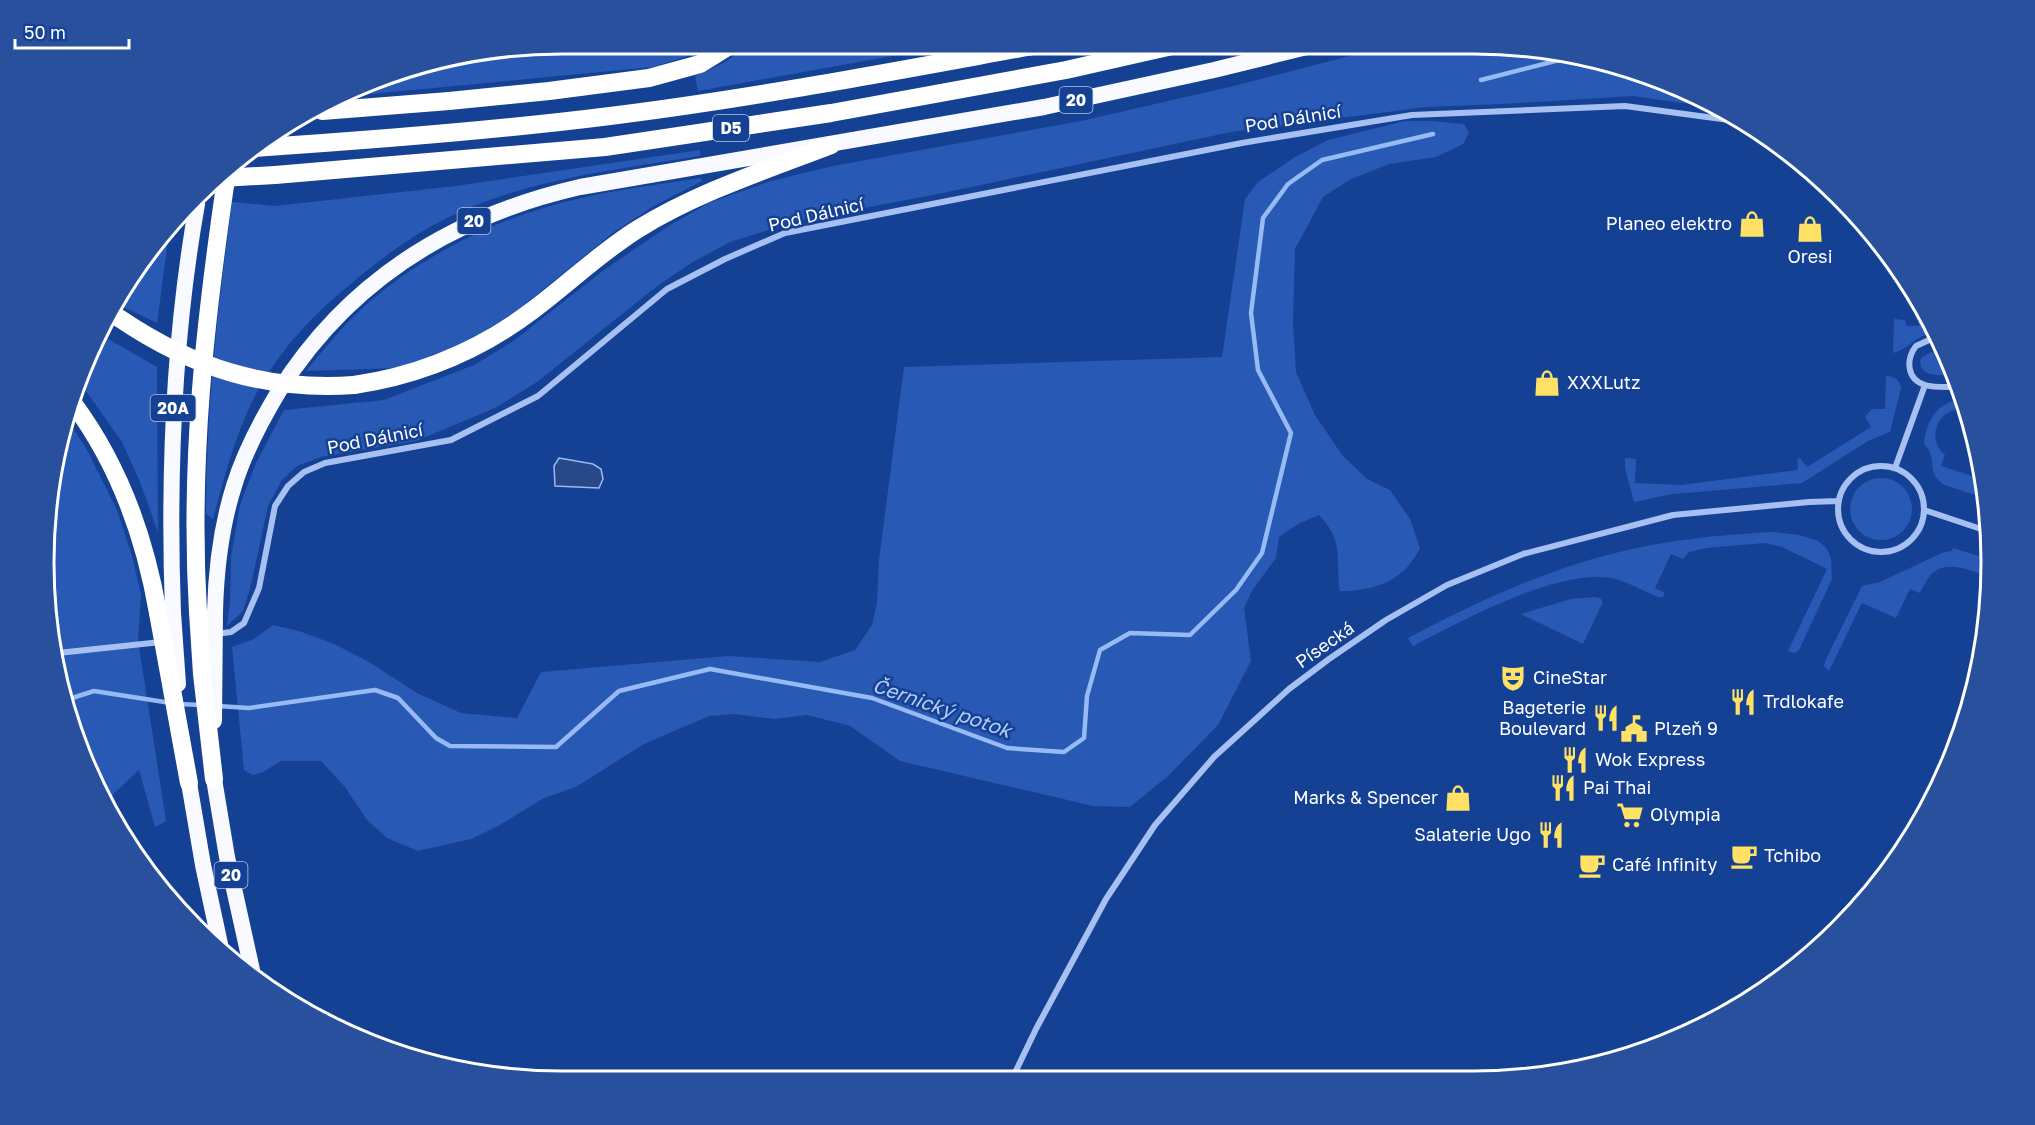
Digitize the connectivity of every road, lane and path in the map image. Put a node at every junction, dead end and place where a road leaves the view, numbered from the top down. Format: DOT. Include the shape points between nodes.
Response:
graph roads {
  1 [pos="716,54"];
  2 [pos="989,54"];
  3 [pos="1137,54"];
  4 [pos="1279,54"];
  5 [pos="330,110"];
  6 [pos="1721,119"];
  7 [pos="831,145"];
  8 [pos="270,147"];
  9 [pos="230,177"];
  10 [pos="226,181"];
  11 [pos="196,210"];
  12 [pos="117,317"];
  13 [pos="1931,342"];
  14 [pos="1925,385"];
  15 [pos="1949,386"];
  16 [pos="78,410"];
  17 [pos="1895,468"];
  18 [pos="1839,501"];
  19 [pos="1924,510"];
  20 [pos="1980,528"];
  21 [pos="206,612"];
  22 [pos="165,613"];
  23 [pos="62,653"];
  24 [pos="214,779"];
  25 [pos="189,783"];
  26 [pos="218,937"];
  27 [pos="251,964"];
  28 [pos="1016,1071"];
  1 -- 5 [label="highway" via="700,64 650,78"];
  2 -- 8 [label="highway, D5" via="610,116"];
  3 -- 9 [label="highway, D5, bridge" via="831,113 605,147"];
  4 -- 7 [label="highway, 20" via="1044,107"];
  6 -- 23 [label="street, Pod Dálnicí" via="1625,106 1412,115 1242,143 785,233 667,290 538,396 452,440 325,463 304,472 288,486 275,506 259,588 244,623 231,632"];
  7 -- 12 [label="highway, bridge" via="666,213 611,247 500,333 471,350 405,375 354,385 292,385 244,377 184,356"];
  7 -- 21 [label="highway, 20" via="539,197 467,224 387,273 322,334 287,380 257,430 227,509"];
  10 -- 21 [label="highway" via="198,410 194,525"];
  11 -- 22 [label="highway, 20A" via="174,380"];
  13 -- 14 [label="street" via="1923,342 1911,352 1909,360 1911,372"];
  14 -- 15 [label="street"];
  14 -- 17 [label="street"];
  16 -- 22 [label="highway" via="125,494"];
  17 -- 18 [label="street" via="1881,466 1855,474 1845,484"];
  17 -- 19 [label="street" via="1917,484"];
  18 -- 19 [label="street" via="1842,528 1863,549 1878,553 1905,545 1919,530"];
  18 -- 28 [label="street, Písecká" via="1673,515 1523,554 1448,585 1386,620 1329,659 1289,689 1214,757 1155,825 1106,899"];
  19 -- 20 [label="street"];
  21 -- 24 [label="highway, bridge" via="202,674"];
  22 -- 25 [label="highway, bridge"];
  24 -- 27 [label="highway, 20"];
  25 -- 26 [label="highway, 20"];
}
